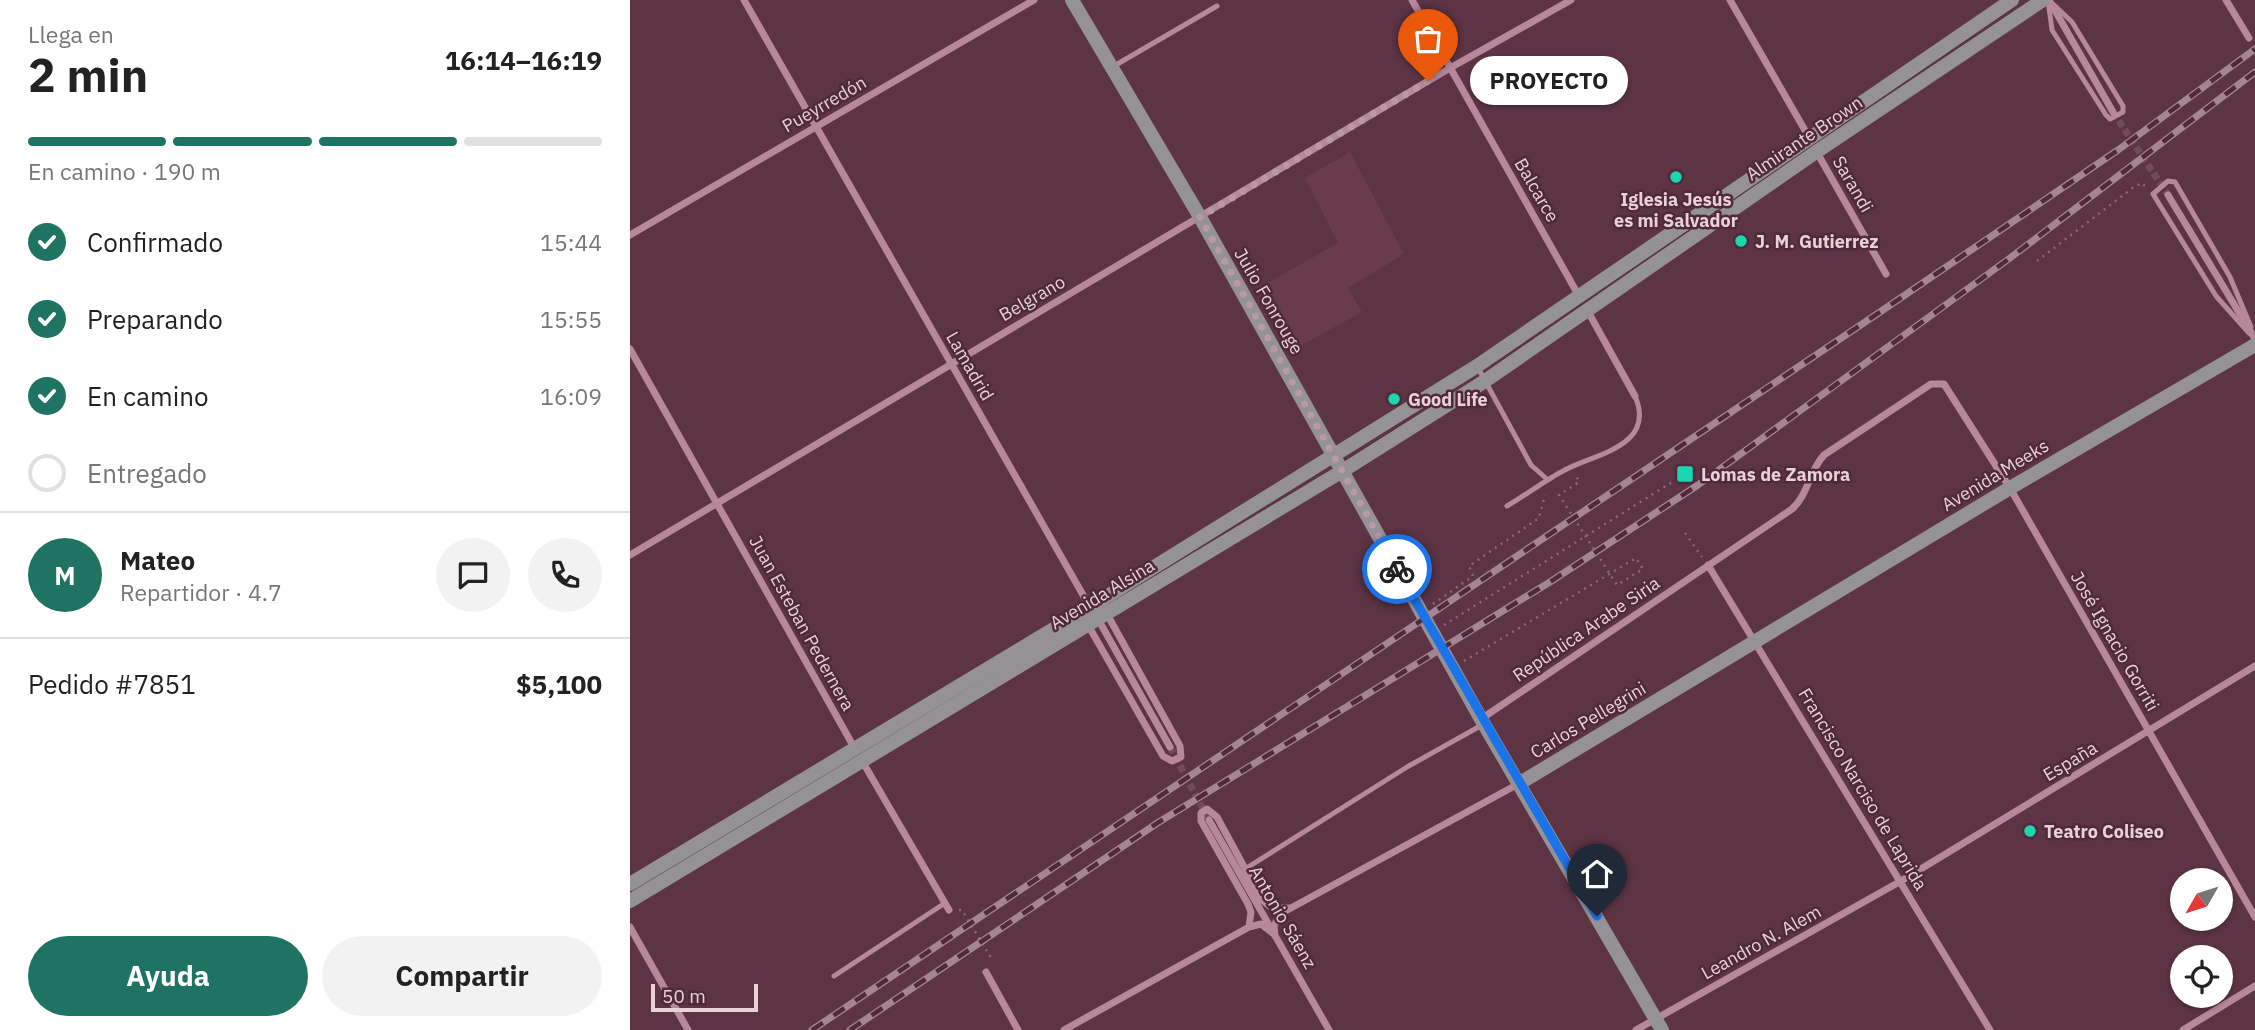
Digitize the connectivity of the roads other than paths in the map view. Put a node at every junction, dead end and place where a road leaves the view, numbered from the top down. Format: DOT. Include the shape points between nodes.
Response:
graph roads {
  1 [pos="744,0"];
  2 [pos="1034,0"];
  3 [pos="1072,0"];
  4 [pos="1412,0"];
  5 [pos="1570,0"];
  6 [pos="1730,0"];
  7 [pos="2012,0"];
  8 [pos="2047,0"];
  9 [pos="2226,0"];
  10 [pos="1217,6"];
  11 [pos="2249,38"];
  12 [pos="1111,68"];
  13 [pos="1450,68"];
  14 [pos="2113,112"];
  15 [pos="816,127"];
  16 [pos="1809,138"];
  17 [pos="1816,152"];
  18 [pos="2168,195"];
  19 [pos="1200,217"];
  20 [pos="630,235"];
  21 [pos="1886,274"];
  22 [pos="1580,297"];
  23 [pos="1588,312"];
  24 [pos="2255,340"];
  25 [pos="630,349"];
  26 [pos="950,363"];
  27 [pos="1477,366"];
  28 [pos="1485,381"];
  29 [pos="1944,384"];
  30 [pos="1635,396"];
  31 [pos="1335,455"];
  32 [pos="1344,470"];
  33 [pos="1548,481"];
  34 [pos="2010,488"];
  35 [pos="717,503"];
  36 [pos="1507,506"];
  37 [pos="630,555"];
  38 [pos="1708,565"];
  39 [pos="1096,616"];
  40 [pos="1757,642"];
  41 [pos="2255,666"];
  42 [pos="1482,722"];
  43 [pos="2148,732"];
  44 [pos="1170,747"];
  45 [pos="858,755"];
  46 [pos="1520,783"];
  47 [pos="1209,820"];
  48 [pos="1245,869"];
  49 [pos="1900,881"];
  50 [pos="630,884"];
  51 [pos="630,901"];
  52 [pos="947,906"];
  53 [pos="1290,908"];
  54 [pos="2255,917"];
  55 [pos="630,927"];
  56 [pos="1248,928"];
  57 [pos="1275,936"];
  58 [pos="986,972"];
  59 [pos="834,976"];
  60 [pos="2255,986"];
  61 [pos="1659,1025"];
  62 [pos="688,1030"];
  63 [pos="1018,1030"];
  64 [pos="1064,1030"];
  65 [pos="1329,1030"];
  66 [pos="1636,1030"];
  67 [pos="1990,1030"];
  68 [pos="2183,1030"];
  1 -- 15 [label="street, Lamadrid"];
  2 -- 15 [label="street, Pueyrredón"];
  3 -- 12 [label="main road, Julio Fonrouge"];
  4 -- 13 [label="street, Balcarce"];
  5 -- 13 [label="street, Belgrano"];
  6 -- 16 [label="street, Sarandi"];
  7 -- 16 [label="main road, Almirante Brown"];
  8 -- 8 [label="lane" via="2052,30 2106,115 2110,119 2118,116 2123,106 2072,22"];
  8 -- 14 [label="street"];
  8 -- 17 [label="main road, Almirante Brown"];
  9 -- 11 [label="street"];
  10 -- 12 [label="lane"];
  12 -- 19 [label="main road, Julio Fonrouge"];
  13 -- 19 [label="street, Belgrano"];
  13 -- 22 [label="street, Balcarce"];
  15 -- 20 [label="street, Pueyrredón"];
  15 -- 26 [label="street, Lamadrid"];
  16 -- 17 [label="street, Sarandi"];
  16 -- 22 [label="main road, Almirante Brown"];
  17 -- 21 [label="street, Sarandi"];
  17 -- 23 [label="main road, Almirante Brown"];
  18 -- 24 [label="street"];
  19 -- 26 [label="street, Belgrano"];
  19 -- 31 [label="main road, Julio Fonrouge"];
  22 -- 23 [label="street, Balcarce"];
  22 -- 27 [label="main road, Avenida Alsina"];
  23 -- 28 [label="main road, Avenida Alsina"];
  23 -- 30 [label="street, Balcarce"];
  24 -- 24 [label="lane" via="2230,277 2175,182 2168,181 2153,194 2216,296"];
  24 -- 34 [label="main road, Avenida Meeks"];
  25 -- 35 [label="street, Juan Esteban Pedernera"];
  26 -- 35 [label="street, Belgrano"];
  26 -- 39 [label="street, Lamadrid"];
  27 -- 28 [label="lane"];
  27 -- 31 [label="main road, Avenida Alsina"];
  28 -- 32 [label="main road, Avenida Alsina"];
  28 -- 33 [label="lane" via="1531,466"];
  29 -- 34 [label="street, José Ignacio Gorriti"];
  29 -- 38 [label="street, República Arabe Siria" via="1931,384 1824,455 1798,503"];
  30 -- 33 [label="lane" via="1641,409 1631,436 1600,458 1564,470"];
  31 -- 32 [label="main road, Julio Fonrouge"];
  31 -- 39 [label="main road, Avenida Alsina"];
  32 -- 39 [label="main road, Avenida Alsina"];
  32 -- 42 [label="main road, Julio Fonrouge"];
  33 -- 36 [label="lane"];
  34 -- 40 [label="main road, Avenida Meeks"];
  34 -- 43 [label="street, José Ignacio Gorriti"];
  35 -- 37 [label="street, Belgrano"];
  35 -- 45 [label="street, Juan Esteban Pedernera"];
  38 -- 40 [label="street, Francisco Narciso de Laprida"];
  38 -- 42 [label="street, República Arabe Siria"];
  39 -- 39 [label="street, Lamadrid" via="1163,755 1172,761 1181,757 1180,746"];
  39 -- 44 [label="street, Lamadrid"];
  39 -- 45 [label="main road, Avenida Alsina"];
  40 -- 46 [label="main road, Carlos Pellegrini"];
  40 -- 49 [label="street, Francisco Narciso de Laprida"];
  41 -- 43 [label="street, España"];
  42 -- 46 [label="main road, Julio Fonrouge"];
  42 -- 48 [label="lane"];
  43 -- 49 [label="street, España"];
  43 -- 54 [label="street, José Ignacio Gorriti"];
  45 -- 50 [label="main road, Avenida Alsina"];
  45 -- 51 [label="main road, Avenida Alsina"];
  45 -- 52 [label="street, Juan Esteban Pedernera"];
  46 -- 53 [label="street, Carlos Pellegrini"];
  46 -- 61 [label="main road, Julio Fonrouge"];
  47 -- 57 [label="street, Antonio Sáenz"];
  48 -- 53 [label="street, Antonio Sáenz" via="1267,905"];
  48 -- 56 [label="street, Antonio Sáenz" via="1214,814 1207,809 1201,813 1201,821 1248,904 1252,919"];
  49 -- 61 [label="street, Leandro N. Alem"];
  49 -- 67 [label="street, Francisco Narciso de Laprida"];
  52 -- 59 [label="lane"];
  53 -- 57 [label="street" via="1276,920"];
  55 -- 62 [label="street"];
  56 -- 57 [label="street" via="1261,924"];
  56 -- 64 [label="street"];
  57 -- 65 [label="street, Antonio Sáenz"];
  58 -- 63 [label="street"];
  60 -- 68 [label="street"];
  61 -- 66 [label="street, Leandro N. Alem"];
}
